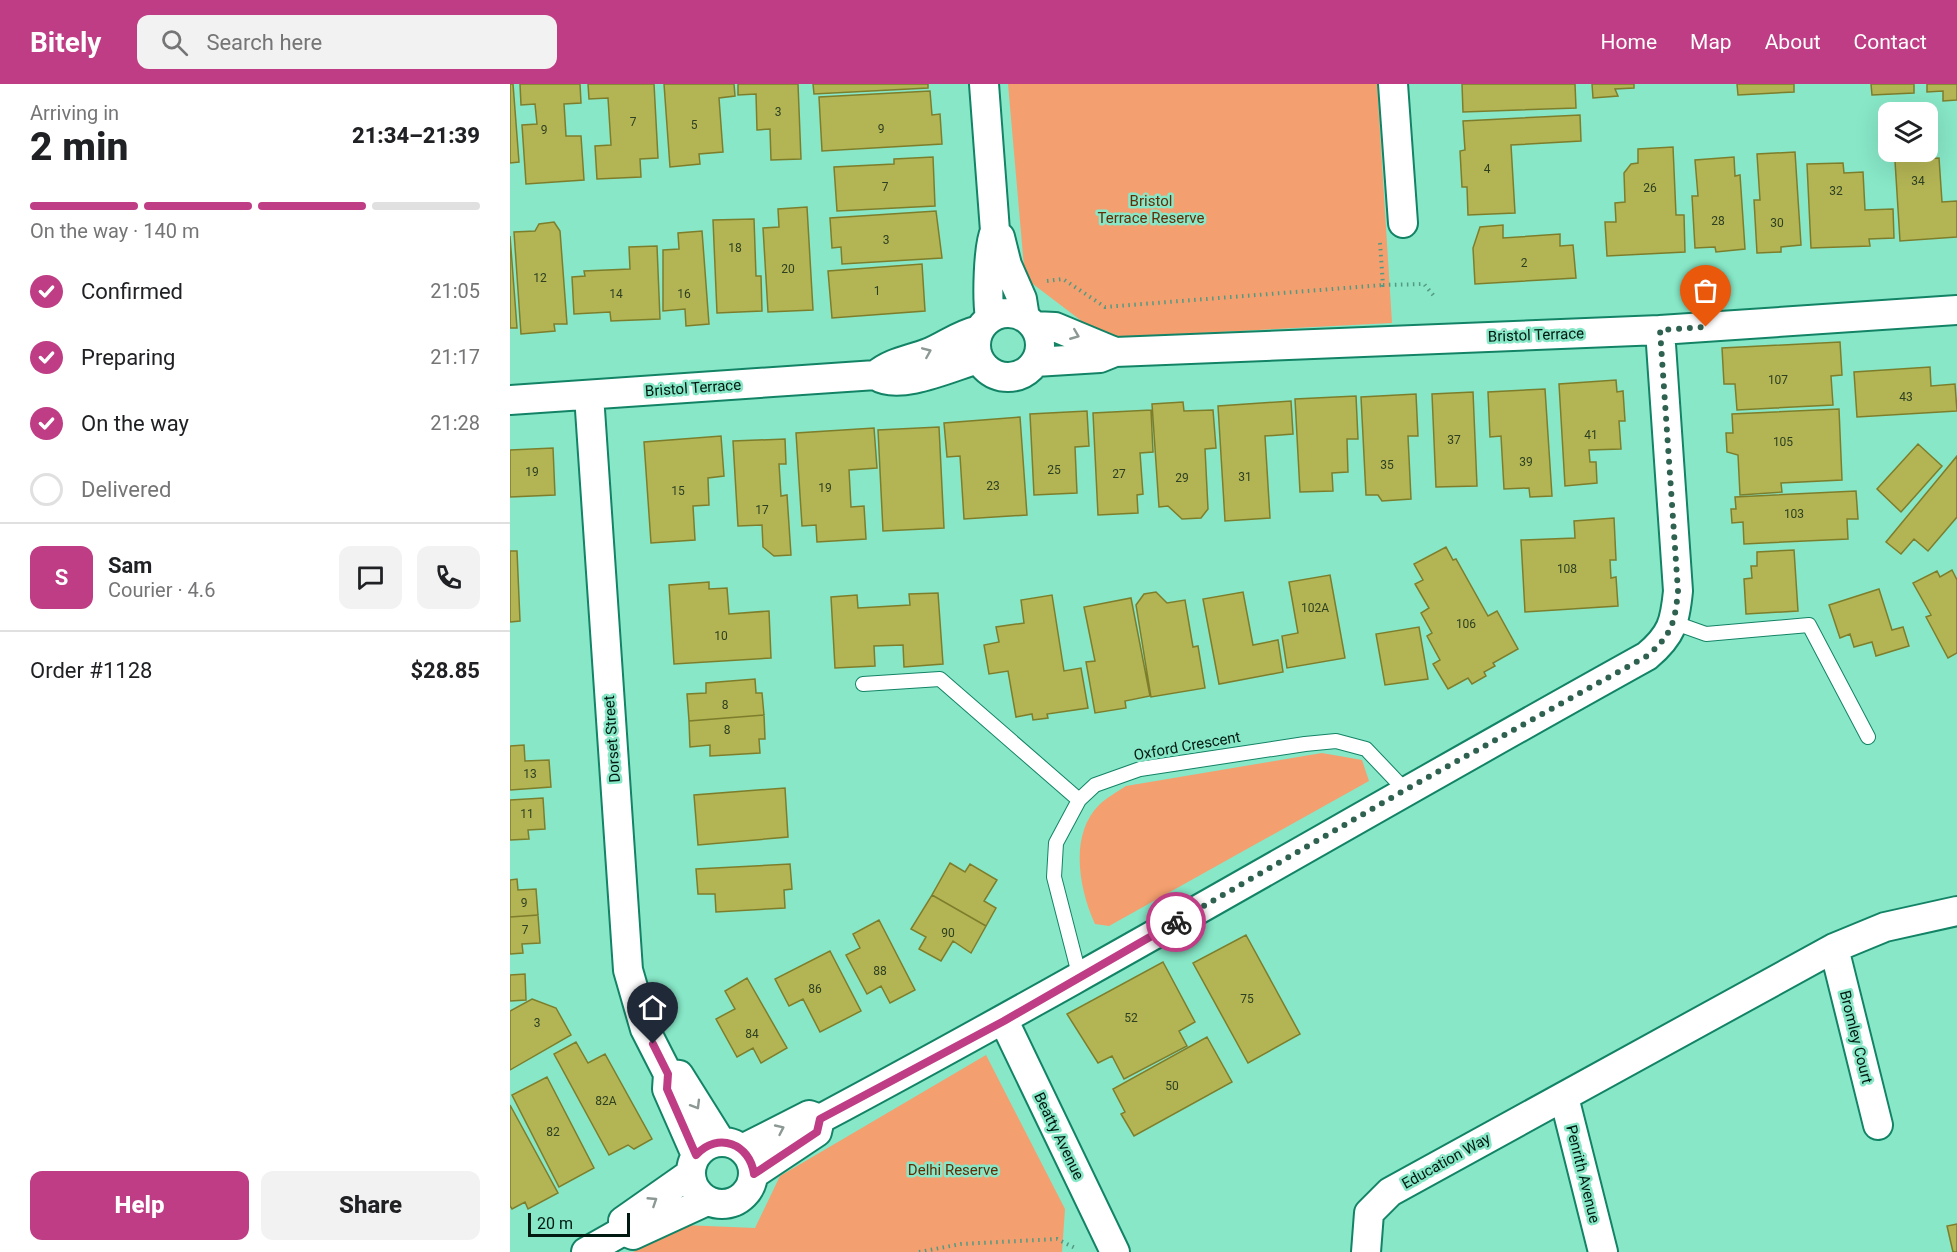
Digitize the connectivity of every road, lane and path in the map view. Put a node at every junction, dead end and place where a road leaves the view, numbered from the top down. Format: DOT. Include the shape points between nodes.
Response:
graph roads {
  1 [pos="984,84"];
  2 [pos="1393,84"];
  3 [pos="1391,228"];
  4 [pos="995,231"];
  5 [pos="1040,282"];
  6 [pos="1383,285"];
  7 [pos="1434,296"];
  8 [pos="1957,310"];
  9 [pos="1029,322"];
  10 [pos="985,324"];
  11 [pos="1660,330"];
  12 [pos="1115,352"];
  13 [pos="978,359"];
  14 [pos="1035,362"];
  15 [pos="876,375"];
  16 [pos="589,396"];
  17 [pos="510,400"];
  18 [pos="1675,622"];
  19 [pos="862,684"];
  20 [pos="1869,737"];
  21 [pos="1405,790"];
  22 [pos="1079,800"];
  23 [pos="1957,911"];
  24 [pos="1834,948"];
  25 [pos="1080,978"];
  26 [pos="1004,1021"];
  27 [pos="1564,1096"];
  28 [pos="1878,1125"];
  29 [pos="721,1159"];
  30 [pos="707,1201"];
  31 [pos="623,1231"];
  32 [pos="586,1252"];
  33 [pos="919,1252"];
  34 [pos="1085,1252"];
  35 [pos="1115,1252"];
  36 [pos="1366,1252"];
  37 [pos="1603,1252"];
  1 -- 4 [label="street"];
  2 -- 3 [label="street"];
  3 -- 6 [label="path"];
  4 -- 9 [label="street"];
  4 -- 10 [label="street" via="990,243"];
  5 -- 6 [label="path" via="1063,279 1105,307"];
  6 -- 7 [label="path" via="1424,284"];
  8 -- 11 [label="street, Bristol Terrace"];
  9 -- 10 [label="street" via="1007,313"];
  9 -- 12 [label="street, Bristol Terrace, one-way" via="1055,327"];
  9 -- 14 [label="street" via="1040,348"];
  10 -- 13 [label="street" via="976,339"];
  15 -- 10 [label="street, Bristol Terrace, one-way" via="885,367 929,352"];
  11 -- 12 [label="street, Bristol Terrace"];
  11 -- 18 [label="street" via="1678,591"];
  12 -- 14 [label="street, Bristol Terrace" via="1100,358"];
  13 -- 14 [label="street" via="991,373 1001,376 1020,375"];
  13 -- 15 [label="street, Bristol Terrace" via="917,378 886,381"];
  15 -- 16 [label="street, Bristol Terrace"];
  16 -- 17 [label="street, Bristol Terrace"];
  16 -- 29 [label="street, Dorset Street" via="628,970 645,1029 668,1074 667,1089"];
  18 -- 20 [label="lane" via="1706,634 1809,625"];
  18 -- 21 [label="street" via="1661,645 1647,656"];
  19 -- 22 [label="lane" via="940,679"];
  21 -- 22 [label="lane, Oxford Crescent" via="1366,749 1336,741 1140,769 1095,784"];
  21 -- 25 [label="street"];
  22 -- 25 [label="lane, Oxford Crescent" via="1056,843 1054,877"];
  23 -- 24 [label="street, Education Way" via="1885,927"];
  24 -- 27 [label="street, Education Way"];
  24 -- 28 [label="street, Bromley Court"];
  25 -- 26 [label="street"];
  26 -- 29 [label="street" via="820,1119 809,1115"];
  26 -- 35 [label="street, Beatty Avenue"];
  27 -- 36 [label="street, Education Way" via="1390,1192 1369,1213"];
  27 -- 37 [label="street, Penrith Avenue"];
  29 -- 30 [label="street, Dorset Street" via="695,1190"];
  29 -- 30 [label="street" via="750,1188 741,1198 721,1205"];
  31 -- 29 [label="street, one-way" via="623,1221"];
  30 -- 31 [label="street" via="633,1235"];
  31 -- 32 [label="street"];
  33 -- 34 [label="path" via="961,1244 1057,1239"];
}
